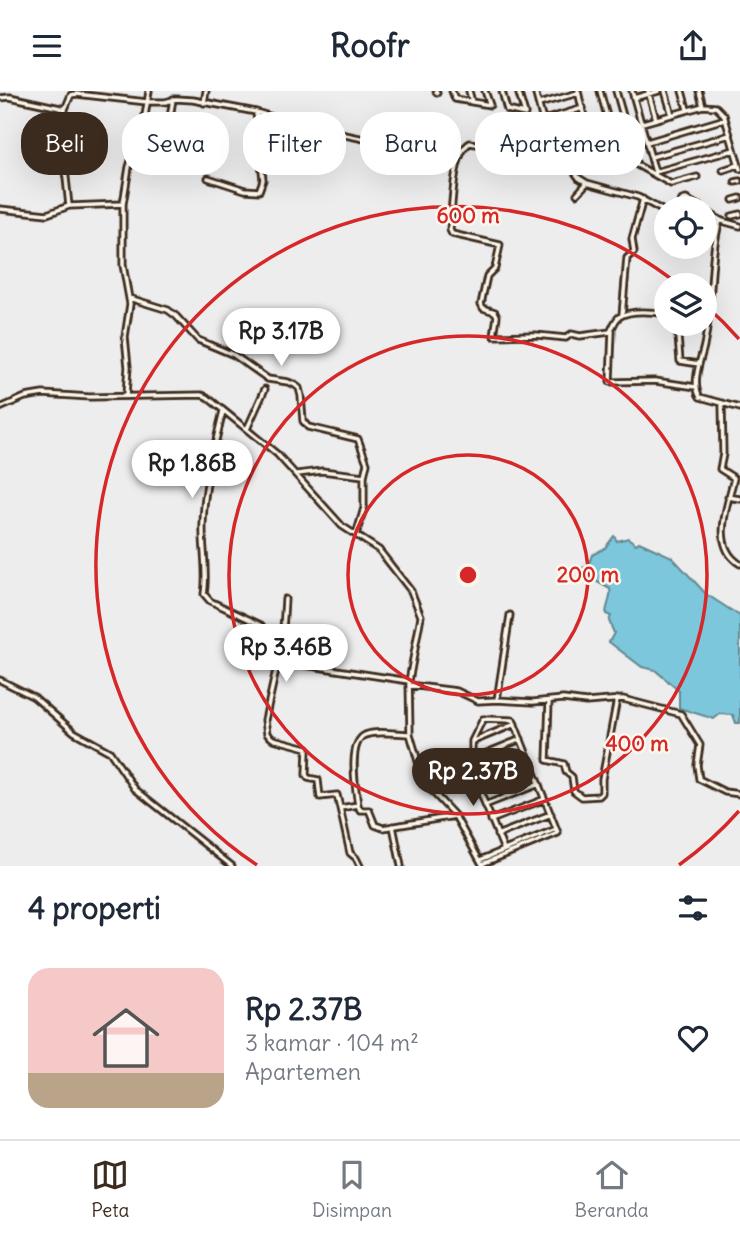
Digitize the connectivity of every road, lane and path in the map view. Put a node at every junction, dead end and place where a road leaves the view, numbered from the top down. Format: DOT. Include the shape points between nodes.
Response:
graph roads {
  1 [pos="149,91"];
  2 [pos="206,91"];
  3 [pos="452,91"];
  4 [pos="468,91"];
  5 [pos="485,91"];
  6 [pos="502,91"];
  7 [pos="519,91"];
  8 [pos="535,91"];
  9 [pos="600,91"];
  10 [pos="616,91"];
  11 [pos="632,91"];
  12 [pos="659,91"];
  13 [pos="665,91"];
  14 [pos="682,91"];
  15 [pos="699,91"];
  16 [pos="578,92"];
  17 [pos="649,92"];
  18 [pos="0,95"];
  19 [pos="634,98"];
  20 [pos="173,99"];
  21 [pos="147,102"];
  22 [pos="472,102"];
  23 [pos="204,103"];
  24 [pos="539,104"];
  25 [pos="703,106"];
  26 [pos="583,108"];
  27 [pos="65,109"];
  28 [pos="687,110"];
  29 [pos="171,112"];
  30 [pos="256,112"];
  31 [pos="584,112"];
  32 [pos="606,112"];
  33 [pos="622,112"];
  34 [pos="638,112"];
  35 [pos="638,112"];
  36 [pos="672,115"];
  37 [pos="656,119"];
  38 [pos="725,119"];
  39 [pos="645,123"];
  40 [pos="730,135"];
  41 [pos="645,136"];
  42 [pos="647,142"];
  43 [pos="734,150"];
  44 [pos="461,157"];
  45 [pos="651,157"];
  46 [pos="739,167"];
  47 [pos="645,169"];
  48 [pos="723,170"];
  49 [pos="262,175"];
  50 [pos="455,175"];
  51 [pos="697,177"];
  52 [pos="208,178"];
  53 [pos="587,183"];
  54 [pos="577,194"];
  55 [pos="740,198"];
  56 [pos="643,199"];
  57 [pos="733,200"];
  58 [pos="123,204"];
  59 [pos="654,205"];
  60 [pos="69,206"];
  61 [pos="0,209"];
  62 [pos="740,214"];
  63 [pos="732,216"];
  64 [pos="717,218"];
  65 [pos="720,220"];
  66 [pos="740,226"];
  67 [pos="712,273"];
  68 [pos="129,298"];
  69 [pos="654,312"];
  70 [pos="622,316"];
  71 [pos="612,331"];
  72 [pos="678,336"];
  73 [pos="704,336"];
  74 [pos="699,365"];
  75 [pos="696,387"];
  76 [pos="265,389"];
  77 [pos="126,395"];
  78 [pos="722,403"];
  79 [pos="0,408"];
  80 [pos="740,408"];
  81 [pos="223,411"];
  82 [pos="247,429"];
  83 [pos="297,474"];
  84 [pos="365,476"];
  85 [pos="728,497"];
  86 [pos="740,499"];
  87 [pos="356,535"];
  88 [pos="740,564"];
  89 [pos="285,599"];
  90 [pos="510,615"];
  91 [pos="280,661"];
  92 [pos="0,680"];
  93 [pos="409,683"];
  94 [pos="617,699"];
  95 [pos="496,700"];
  96 [pos="549,701"];
  97 [pos="515,724"];
  98 [pos="410,734"];
  99 [pos="521,739"];
  100 [pos="472,741"];
  101 [pos="527,754"];
  102 [pos="472,759"];
  103 [pos="533,769"];
  104 [pos="473,775"];
  105 [pos="539,784"];
  106 [pos="479,790"];
  107 [pos="740,794"];
  108 [pos="545,799"];
  109 [pos="358,805"];
  110 [pos="485,805"];
  111 [pos="340,808"];
  112 [pos="551,814"];
  113 [pos="455,816"];
  114 [pos="491,820"];
  115 [pos="393,826"];
  116 [pos="557,831"];
  117 [pos="497,835"];
  118 [pos="503,850"];
  119 [pos="482,863"];
  120 [pos="232,866"];
  121 [pos="360,866"];
  122 [pos="401,866"];
  1 -- 21 [label="street"];
  2 -- 23 [label="street"];
  3 -- 22 [label="street" via="455,99"];
  4 -- 22 [label="street"];
  5 -- 22 [label="street" via="489,105"];
  6 -- 7 [label="street" via="507,110 525,114"];
  8 -- 24 [label="street"];
  9 -- 32 [label="street"];
  10 -- 33 [label="street"];
  11 -- 19 [label="street"];
  11 -- 34 [label="street"];
  12 -- 17 [label="street"];
  13 -- 36 [label="street"];
  14 -- 28 [label="street"];
  15 -- 25 [label="street"];
  16 -- 24 [label="street"];
  16 -- 26 [label="street"];
  17 -- 19 [label="street"];
  17 -- 37 [label="street"];
  18 -- 27 [label="street"];
  19 -- 35 [label="street"];
  20 -- 21 [label="street"];
  20 -- 23 [label="street"];
  20 -- 29 [label="street"];
  21 -- 27 [label="street" via="76,93"];
  21 -- 58 [label="street"];
  23 -- 30 [label="street"];
  24 -- 26 [label="street" via="547,119"];
  25 -- 28 [label="street"];
  25 -- 38 [label="street" via="716,107"];
  26 -- 31 [label="street"];
  27 -- 60 [label="street"];
  28 -- 36 [label="street"];
  36 -- 37 [label="street"];
  37 -- 39 [label="street"];
  38 -- 40 [label="street"];
  38 -- 42 [label="street"];
  40 -- 43 [label="street"];
  40 -- 45 [label="street"];
  41 -- 42 [label="street"];
  42 -- 45 [label="street"];
  43 -- 45 [label="street" via="656,172"];
  43 -- 46 [label="street"];
  44 -- 53 [label="street" via="468,144 488,145 568,163"];
  46 -- 48 [label="street"];
  47 -- 51 [label="street" via="671,184"];
  49 -- 52 [label="street" via="259,191"];
  50 -- 71 [label="street" via="452,234 501,247 495,268 487,276 481,304 497,316 494,336 566,338"];
  53 -- 54 [label="street"];
  53 -- 56 [label="street"];
  55 -- 57 [label="street"];
  56 -- 59 [label="street"];
  56 -- 70 [label="street" via="632,239 634,252 627,258"];
  58 -- 60 [label="street"];
  58 -- 68 [label="street" via="123,265"];
  60 -- 61 [label="street" via="47,214"];
  62 -- 63 [label="street"];
  64 -- 65 [label="street"];
  65 -- 66 [label="street"];
  65 -- 67 [label="street"];
  68 -- 77 [label="street"];
  68 -- 84 [label="street" via="168,310 198,340 234,355 268,379 299,388 305,425 358,439 367,461"];
  69 -- 70 [label="street"];
  70 -- 71 [label="street"];
  71 -- 75 [label="street" via="610,382 655,381"];
  72 -- 74 [label="street" via="680,361"];
  73 -- 74 [label="street"];
  74 -- 75 [label="street"];
  75 -- 78 [label="street" via="700,397"];
  76 -- 82 [label="street"];
  77 -- 79 [label="street" via="43,394"];
  77 -- 81 [label="street" via="202,395"];
  78 -- 80 [label="street"];
  78 -- 85 [label="street" via="720,469 734,478"];
  81 -- 82 [label="street"];
  81 -- 91 [label="street" via="206,481 204,594 266,629"];
  82 -- 83 [label="street"];
  83 -- 84 [label="street" via="321,471"];
  83 -- 87 [label="street" via="336,521"];
  84 -- 87 [label="street" via="364,508"];
  85 -- 86 [label="street"];
  85 -- 88 [label="street" via="723,536 728,553"];
  87 -- 93 [label="street" via="382,553 420,611"];
  89 -- 91 [label="street"];
  90 -- 95 [label="street"];
  91 -- 93 [label="street"];
  91 -- 111 [label="street" via="265,720 267,734 307,748 307,776 318,780 320,797 337,795"];
  92 -- 120 [label="street" via="34,697 74,732 110,752 135,789"];
  93 -- 95 [label="street" via="457,691 475,701"];
  93 -- 98 [label="street"];
  94 -- 96 [label="street"];
  94 -- 96 [label="street" via="602,793 584,797 574,791 564,764 547,760"];
  94 -- 107 [label="street" via="681,714 700,745 699,779"];
  95 -- 96 [label="street"];
  97 -- 99 [label="street"];
  97 -- 100 [label="street"];
  97 -- 100 [label="street" via="513,720 483,719"];
  98 -- 109 [label="street" via="364,735 360,739 354,760"];
  98 -- 113 [label="street" via="428,787"];
  99 -- 101 [label="street"];
  99 -- 102 [label="street"];
  100 -- 102 [label="street"];
  101 -- 103 [label="street"];
  101 -- 104 [label="street"];
  102 -- 104 [label="street"];
  103 -- 105 [label="street"];
  103 -- 106 [label="street"];
  104 -- 106 [label="street"];
  105 -- 108 [label="street"];
  105 -- 110 [label="street"];
  106 -- 110 [label="street"];
  108 -- 112 [label="street"];
  108 -- 114 [label="street"];
  109 -- 111 [label="street"];
  109 -- 115 [label="street" via="360,810 370,811 375,825"];
  110 -- 114 [label="street"];
  111 -- 121 [label="street" via="350,853"];
  112 -- 116 [label="street"];
  112 -- 117 [label="street"];
  113 -- 115 [label="street"];
  113 -- 119 [label="street"];
  114 -- 117 [label="street"];
  115 -- 122 [label="street"];
  116 -- 118 [label="street"];
  116 -- 119 [label="street"];
  117 -- 118 [label="street"];
  118 -- 119 [label="street"];
}
